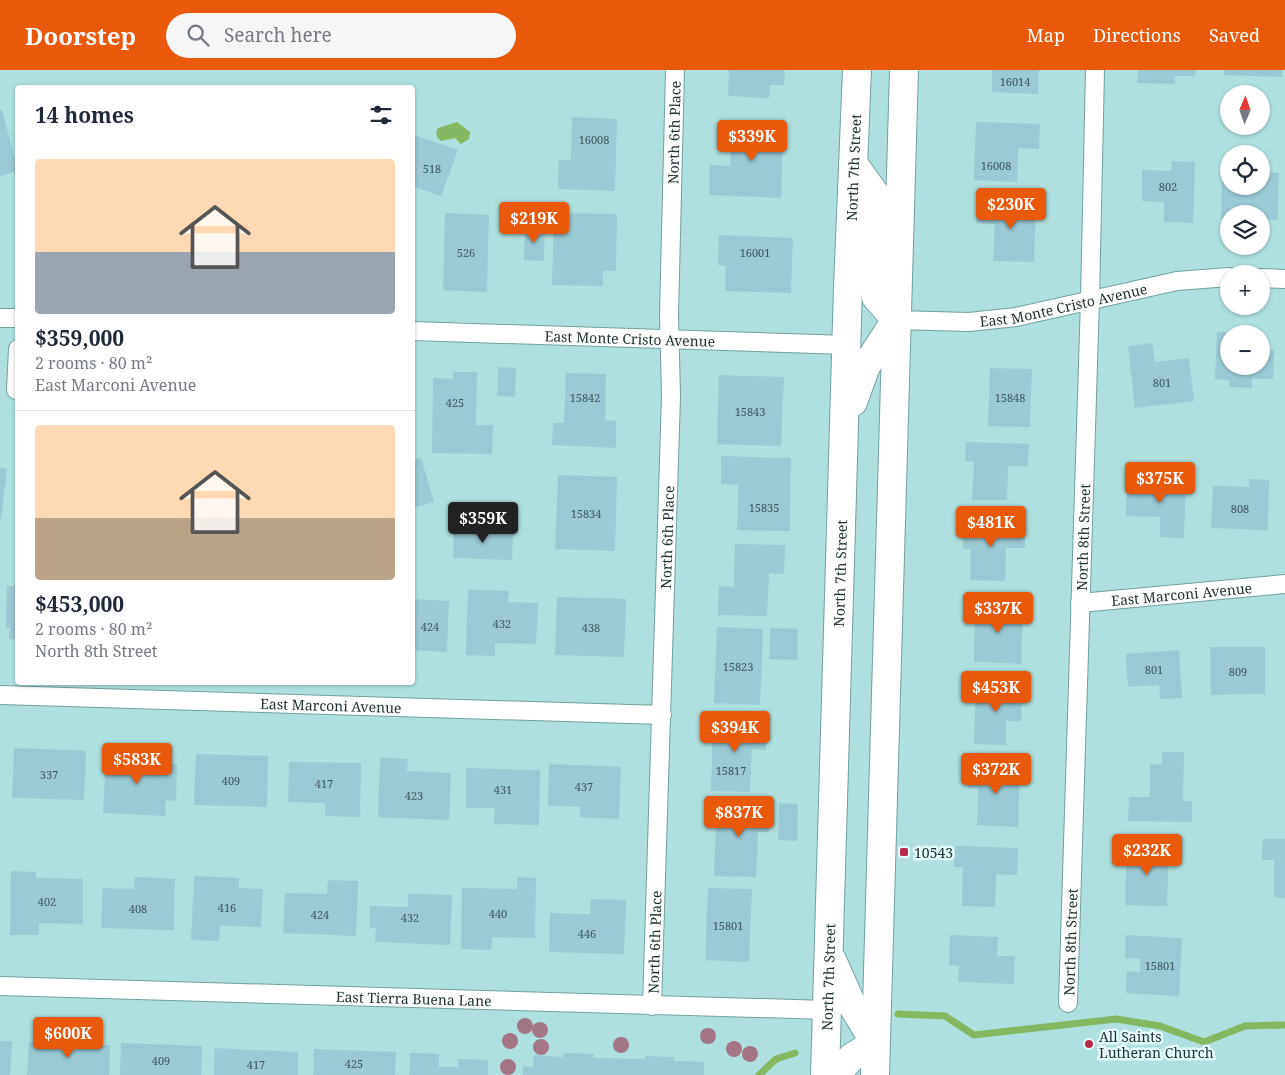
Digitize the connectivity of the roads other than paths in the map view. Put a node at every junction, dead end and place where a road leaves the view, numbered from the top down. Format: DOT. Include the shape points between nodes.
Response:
graph roads {
  1 [pos="675,70"];
  2 [pos="858,70"];
  3 [pos="904,70"];
  4 [pos="1095,70"];
  5 [pos="854,166"];
  6 [pos="1220,278"];
  7 [pos="1270,278"];
  8 [pos="1285,278"];
  9 [pos="1090,300"];
  10 [pos="0,318"];
  11 [pos="15,318"];
  12 [pos="896,320"];
  13 [pos="415,331"];
  14 [pos="669,338"];
  15 [pos="847,344"];
  16 [pos="845,432"];
  17 [pos="1285,584"];
  18 [pos="1080,603"];
  19 [pos="0,695"];
  20 [pos="662,715"];
  21 [pos="828,953"];
  22 [pos="0,986"];
  23 [pos="1068,1003"];
  24 [pos="652,1006"];
  25 [pos="827,1010"];
  26 [pos="875,1043"];
  27 [pos="825,1075"];
  28 [pos="835,1075"];
  29 [pos="874,1075"];
  1 -- 14 [label="street, North 6th Place"];
  2 -- 5 [label="main road, North 7th Street"];
  3 -- 12 [label="main road"];
  4 -- 9 [label="street, North 8th Street"];
  5 -- 12 [label="main road" via="874,194 876,298"];
  5 -- 15 [label="main road, North 7th Street"];
  6 -- 9 [label="street, East Monte Cristo Avenue" via="1177,281"];
  7 -- 8 [label="street"];
  9 -- 12 [label="street, East Monte Cristo Avenue" via="1016,317 969,322"];
  9 -- 18 [label="street, North 8th Street"];
  10 -- 11 [label="street"];
  12 -- 16 [label="main road" via="866,366"];
  12 -- 26 [label="main road"];
  13 -- 14 [label="street, East Monte Cristo Avenue"];
  14 -- 15 [label="street, East Monte Cristo Avenue"];
  14 -- 20 [label="street, North 6th Place" via="671,396"];
  15 -- 16 [label="main road, North 7th Street"];
  16 -- 21 [label="main road, North 7th Street"];
  17 -- 18 [label="street, East Marconi Avenue"];
  18 -- 23 [label="street, North 8th Street"];
  19 -- 20 [label="street, East Marconi Avenue"];
  20 -- 24 [label="street, North 6th Place"];
  21 -- 25 [label="main road, North 7th Street"];
  21 -- 26 [label="main road" via="851,1003"];
  22 -- 24 [label="street, East Tierra Buena Lane"];
  24 -- 25 [label="street, East Tierra Buena Lane"];
  25 -- 27 [label="main road, North 7th Street"];
  26 -- 28 [label="main road" via="852,1057"];
  26 -- 29 [label="main road"];
}
